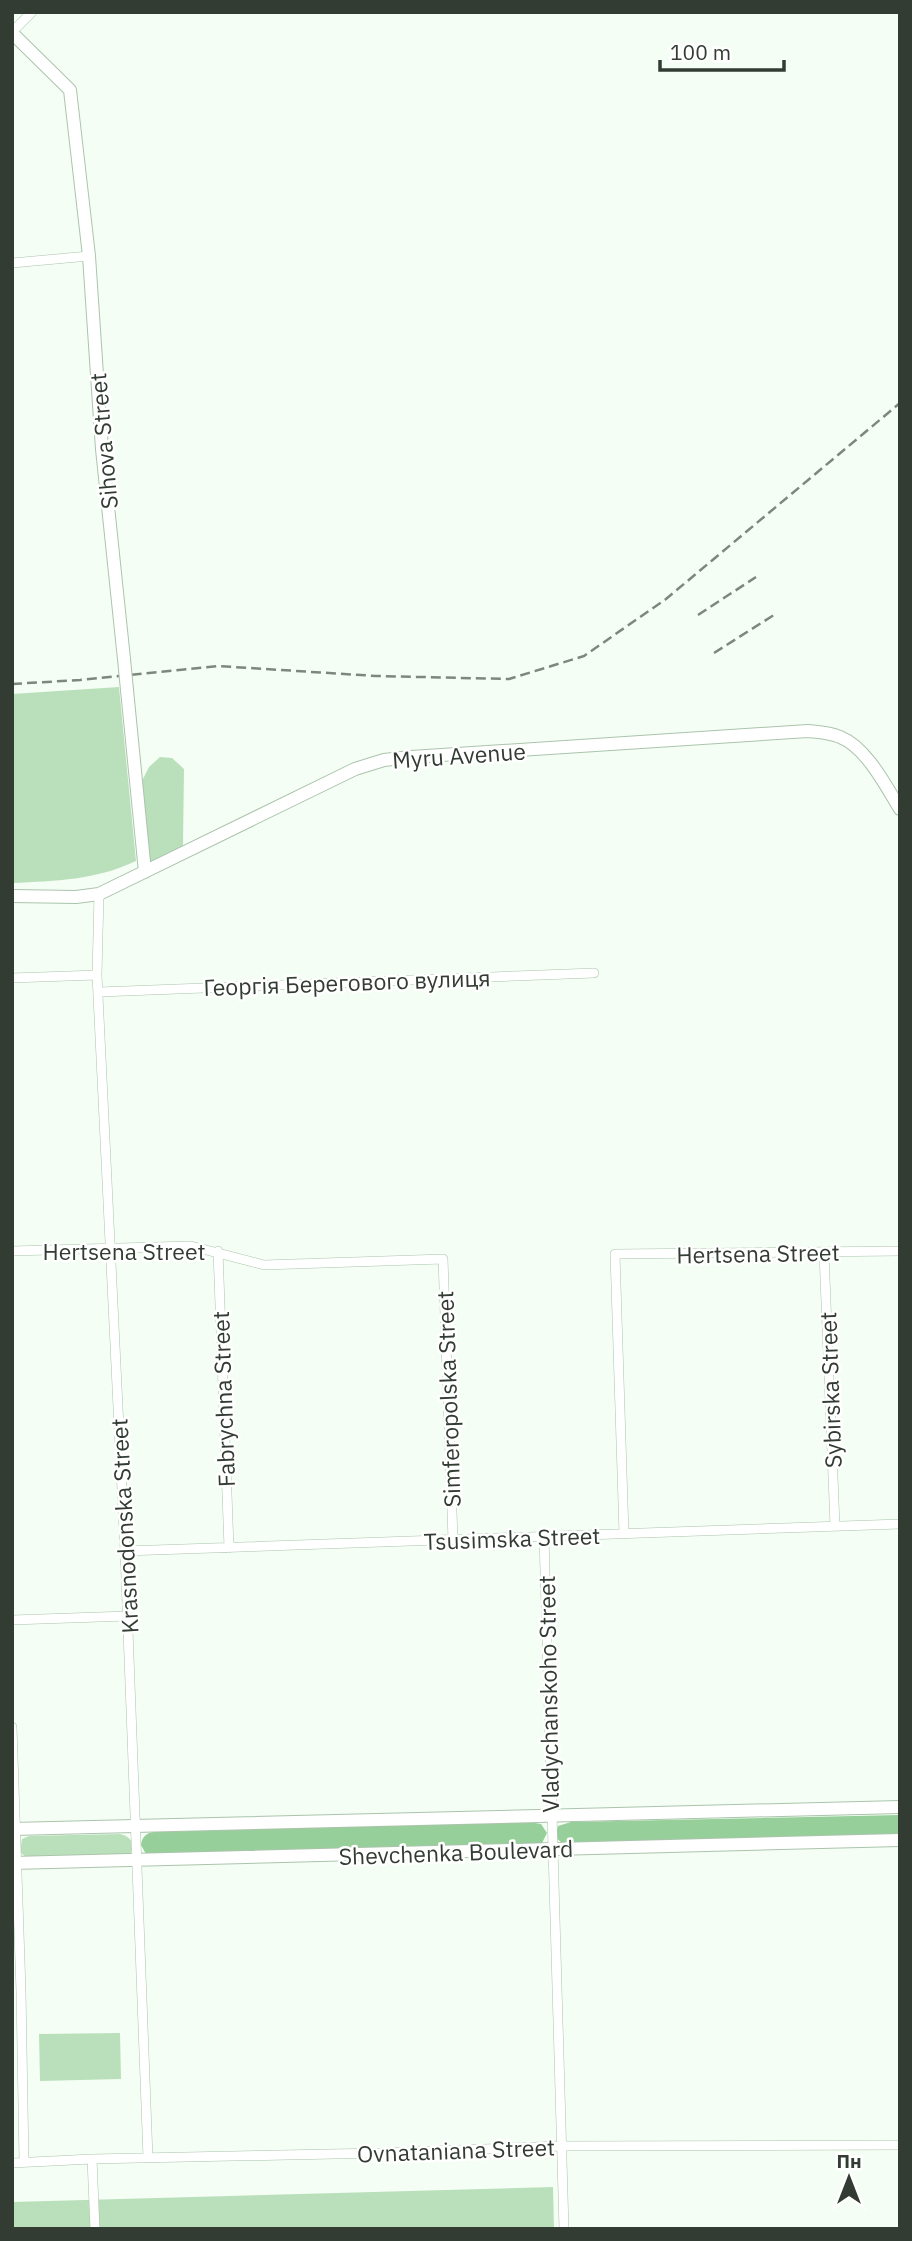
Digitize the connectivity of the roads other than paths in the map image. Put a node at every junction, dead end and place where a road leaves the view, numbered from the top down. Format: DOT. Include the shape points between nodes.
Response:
graph roads {
  1 [pos="32,12"];
  2 [pos="12,33"];
  3 [pos="89,256"];
  4 [pos="12,263"];
  5 [pos="900,808"];
  6 [pos="145,872"];
  7 [pos="99,894"];
  8 [pos="12,896"];
  9 [pos="594,973"];
  10 [pos="97,975"];
  11 [pos="12,978"];
  12 [pos="99,992"];
  13 [pos="111,1248"];
  14 [pos="12,1251"];
  15 [pos="218,1251"];
  16 [pos="900,1251"];
  17 [pos="824,1253"];
  18 [pos="443,1259"];
  19 [pos="900,1524"];
  20 [pos="835,1527"];
  21 [pos="624,1534"];
  22 [pos="544,1536"];
  23 [pos="453,1540"];
  24 [pos="229,1548"];
  25 [pos="125,1551"];
  26 [pos="128,1616"];
  27 [pos="12,1620"];
  28 [pos="12,1727"];
  29 [pos="900,1807"];
  30 [pos="551,1816"];
  31 [pos="136,1827"];
  32 [pos="14,1829"];
  33 [pos="900,1840"];
  34 [pos="552,1849"];
  35 [pos="138,1861"];
  36 [pos="15,1863"];
  37 [pos="900,2145"];
  38 [pos="561,2146"];
  39 [pos="92,2158"];
  40 [pos="148,2158"];
  41 [pos="24,2162"];
  42 [pos="12,2163"];
  43 [pos="95,2229"];
  44 [pos="564,2229"];
  1 -- 2 [label="street"];
  2 -- 3 [label="main road, Sihova Street" via="70,90"];
  3 -- 4 [label="street"];
  3 -- 6 [label="main road, Sihova Street, bridge" via="102,449"];
  5 -- 6 [label="main road, Myru Avenue" via="857,749 826,732 411,757 355,769"];
  6 -- 7 [label="main road, Myru Avenue"];
  7 -- 8 [label="main road, Myru Avenue"];
  7 -- 10 [label="street, Krasnodonska Street"];
  9 -- 12 [label="street, Георгія Берегового вулиця"];
  10 -- 11 [label="street"];
  10 -- 12 [label="street, Krasnodonska Street"];
  12 -- 13 [label="street, Krasnodonska Street"];
  13 -- 14 [label="street, Hertsena Street"];
  13 -- 15 [label="street, Hertsena Street" via="191,1246"];
  13 -- 25 [label="street, Krasnodonska Street"];
  15 -- 18 [label="street, Hertsena Street" via="264,1265"];
  15 -- 24 [label="street, Fabrychna Street"];
  16 -- 17 [label="street, Hertsena Street"];
  17 -- 20 [label="street, Sybirska Street"];
  17 -- 21 [label="street, Hertsena Street" via="615,1254"];
  18 -- 23 [label="street, Simferopolska Street"];
  19 -- 20 [label="street, Tsusimska Street"];
  20 -- 21 [label="street, Tsusimska Street"];
  21 -- 22 [label="street, Tsusimska Street"];
  22 -- 23 [label="street, Tsusimska Street"];
  22 -- 30 [label="street, Vladychanskoho Street"];
  23 -- 24 [label="street, Tsusimska Street"];
  24 -- 25 [label="street, Tsusimska Street"];
  25 -- 26 [label="street, Krasnodonska Street"];
  26 -- 27 [label="street"];
  26 -- 31 [label="street, Krasnodonska Street"];
  28 -- 32 [label="street"];
  29 -- 30 [label="main road, Shevchenka Boulevard"];
  30 -- 31 [label="main road, Shevchenka Boulevard"];
  30 -- 34 [label="street, Vladychanskoho Street"];
  31 -- 32 [label="main road, Shevchenka Boulevard"];
  31 -- 35 [label="street, Krasnodonska Street"];
  32 -- 36 [label="street"];
  33 -- 34 [label="main road, Shevchenka Boulevard"];
  34 -- 35 [label="main road, Shevchenka Boulevard"];
  34 -- 38 [label="street, Vladychanskoho Street"];
  35 -- 36 [label="main road, Shevchenka Boulevard"];
  35 -- 40 [label="street, Krasnodonska Street"];
  36 -- 41 [label="street"];
  37 -- 38 [label="street, Ovnataniana Street"];
  38 -- 40 [label="street, Ovnataniana Street"];
  38 -- 44 [label="street, Vladychanskoho Street"];
  39 -- 40 [label="street, Ovnataniana Street"];
  39 -- 41 [label="street, Ovnataniana Street"];
  39 -- 43 [label="street"];
  41 -- 42 [label="street, Ovnataniana Street"];
}
